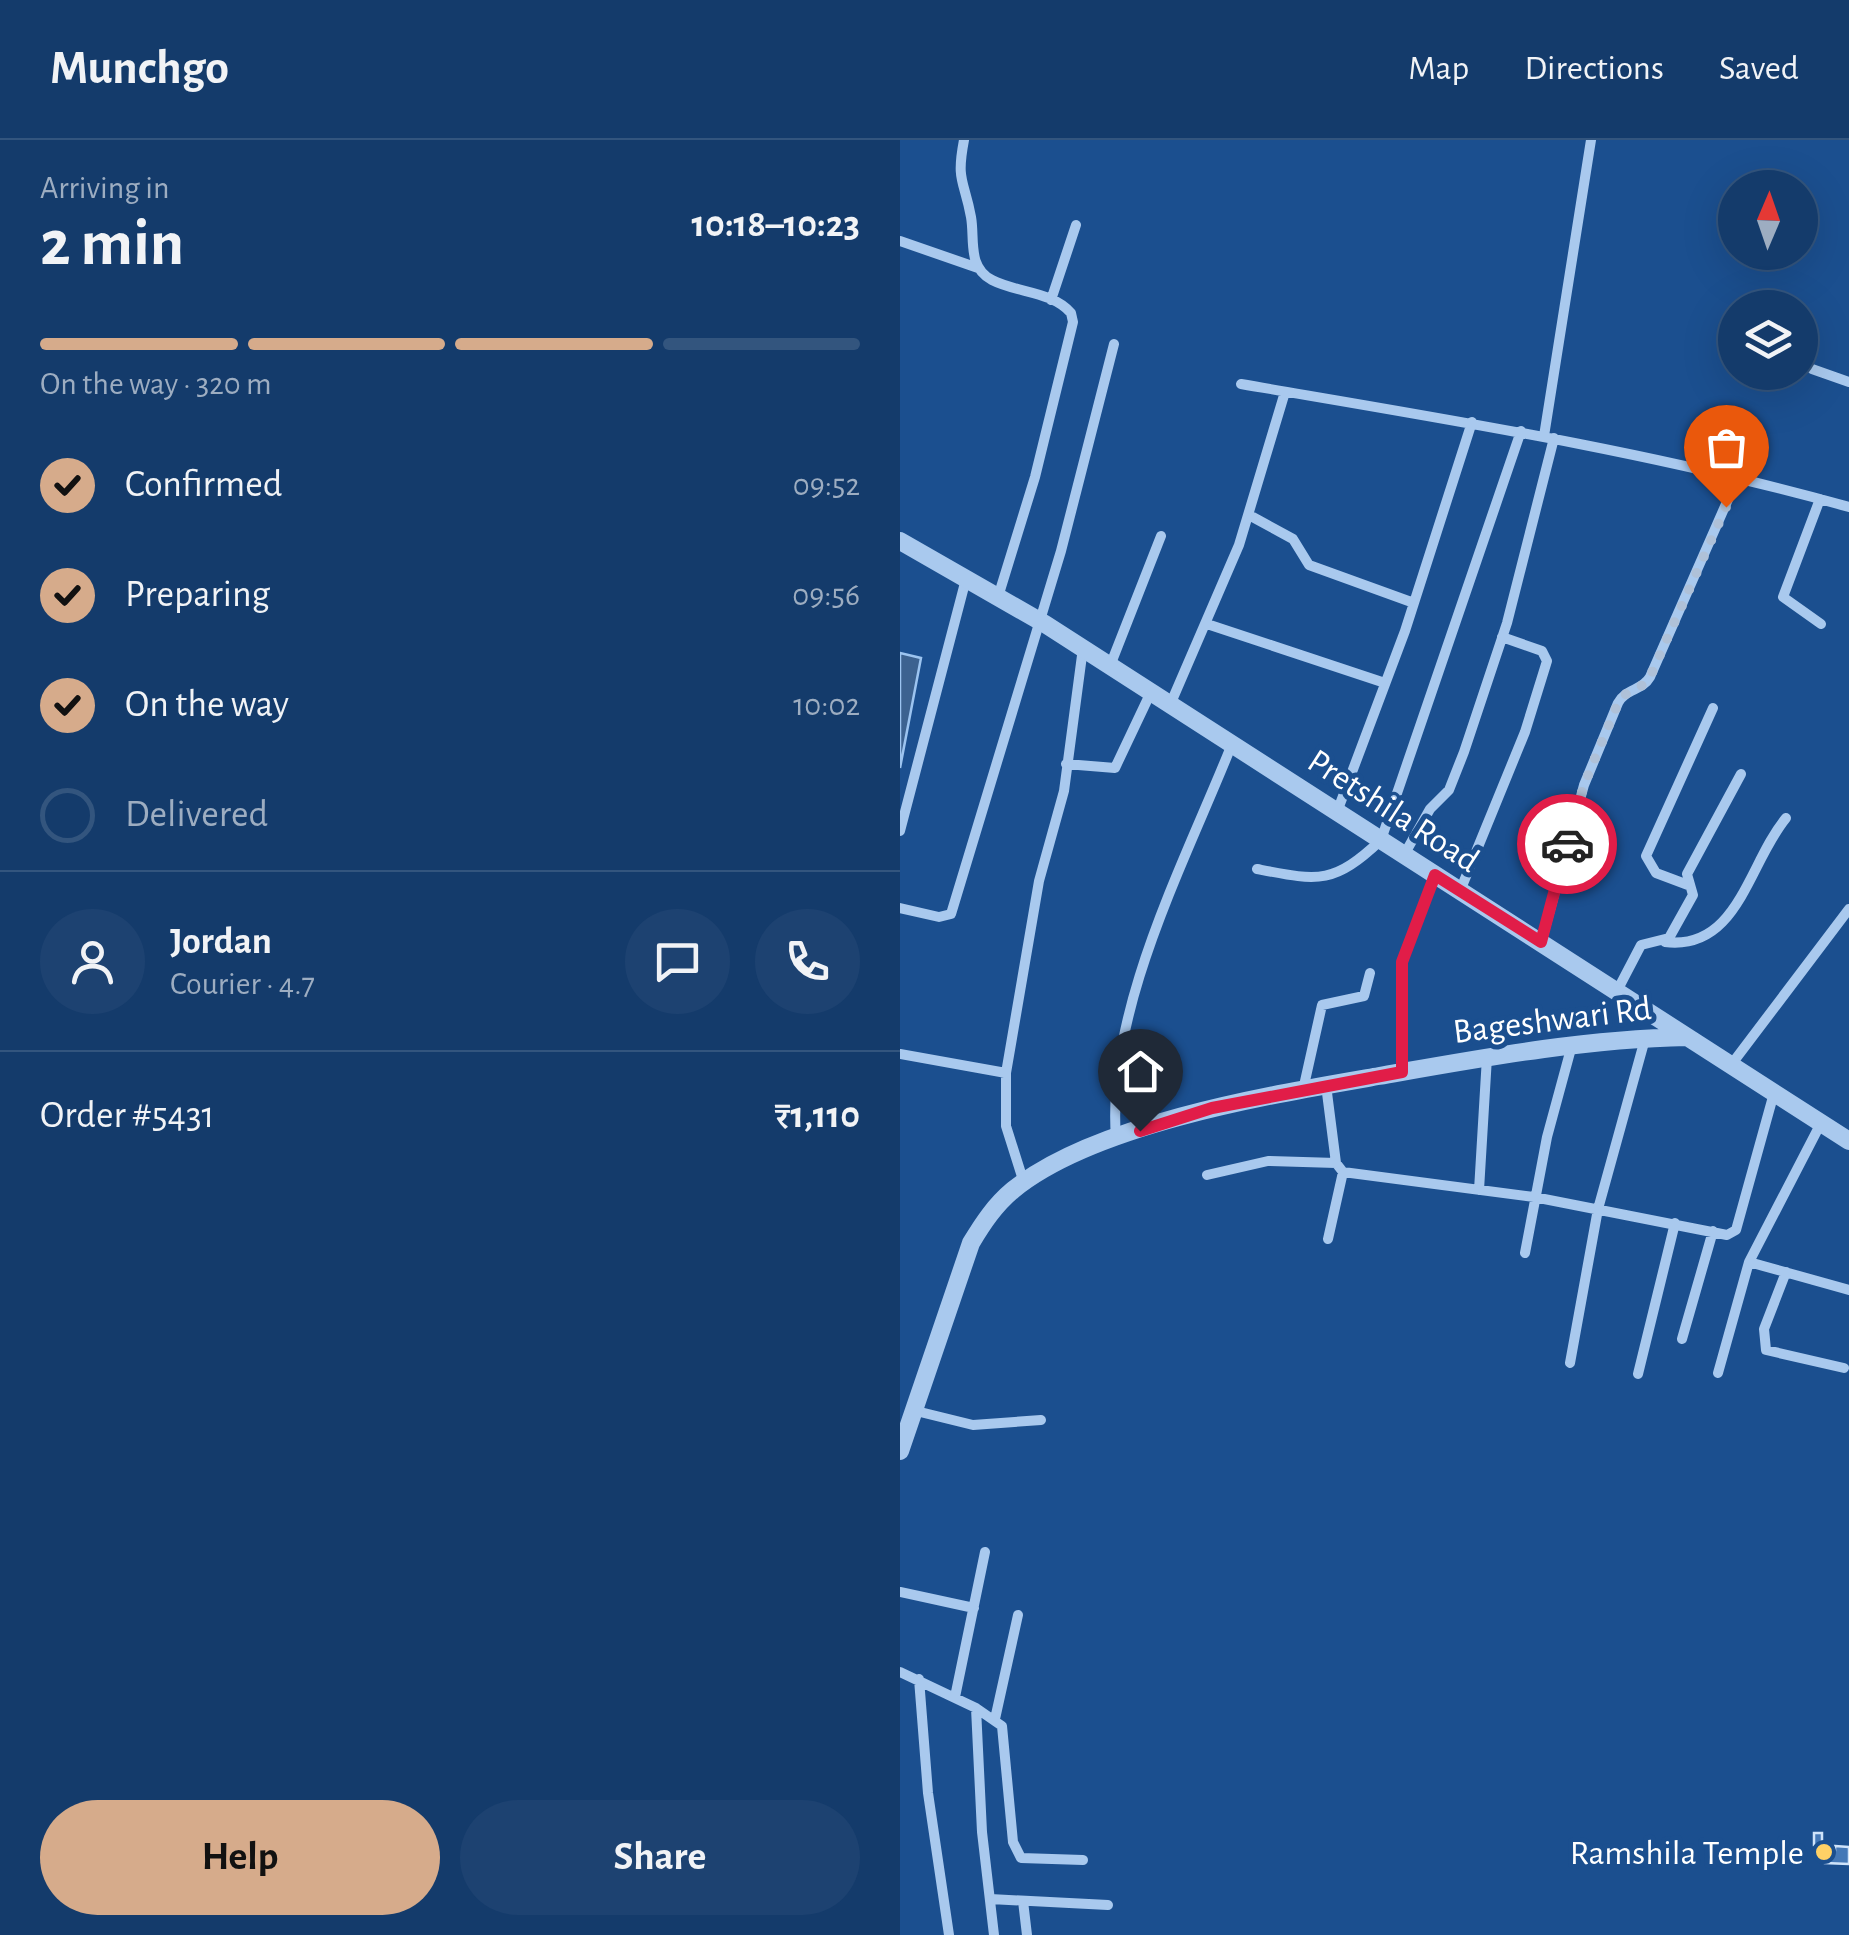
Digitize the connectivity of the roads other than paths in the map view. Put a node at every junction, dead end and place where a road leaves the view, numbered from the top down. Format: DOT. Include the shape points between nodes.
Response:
graph roads {
  1 [pos="964,140"];
  2 [pos="1590,140"];
  3 [pos="1076,225"];
  4 [pos="900,241"];
  5 [pos="978,268"];
  6 [pos="1051,300"];
  7 [pos="1114,344"];
  8 [pos="1818,371"];
  9 [pos="1849,382"];
  10 [pos="1241,384"];
  11 [pos="1285,392"];
  12 [pos="1472,422"];
  13 [pos="1521,431"];
  14 [pos="1549,437"];
  15 [pos="1737,478"];
  16 [pos="1820,499"];
  17 [pos="1849,507"];
  18 [pos="1249,516"];
  19 [pos="1161,536"];
  20 [pos="900,541"];
  21 [pos="966,578"];
  22 [pos="998,597"];
  23 [pos="1414,602"];
  24 [pos="1040,621"];
  25 [pos="1207,624"];
  26 [pos="1821,624"];
  27 [pos="1502,637"];
  28 [pos="1083,648"];
  29 [pos="1110,666"];
  30 [pos="1385,684"];
  31 [pos="1151,692"];
  32 [pos="1170,704"];
  33 [pos="1713,708"];
  34 [pos="1232,744"];
  35 [pos="1066,764"];
  36 [pos="1742,774"];
  37 [pos="900,776"];
  38 [pos="915,778"];
  39 [pos="1337,812"];
  40 [pos="1786,818"];
  41 [pos="900,831"];
  42 [pos="1381,840"];
  43 [pos="1404,855"];
  44 [pos="1257,870"];
  45 [pos="1435,875"];
  46 [pos="1688,886"];
  47 [pos="1460,891"];
  48 [pos="900,908"];
  49 [pos="1849,910"];
  50 [pos="1541,942"];
  51 [pos="1665,942"];
  52 [pos="1370,973"];
  53 [pos="1617,992"];
  54 [pos="1688,1037"];
  55 [pos="1645,1038"];
  56 [pos="1572,1044"];
  57 [pos="900,1054"];
  58 [pos="1486,1057"];
  59 [pos="1731,1065"];
  60 [pos="1402,1072"];
  61 [pos="1006,1074"];
  62 [pos="1326,1085"];
  63 [pos="1303,1090"];
  64 [pos="1774,1093"];
  65 [pos="1821,1123"];
  66 [pos="1116,1139"];
  67 [pos="1849,1141"];
  68 [pos="1340,1167"];
  69 [pos="1207,1175"];
  70 [pos="1024,1184"];
  71 [pos="1478,1190"];
  72 [pos="1534,1197"];
  73 [pos="1598,1208"];
  74 [pos="1675,1223"];
  75 [pos="1713,1231"];
  76 [pos="1328,1239"];
  77 [pos="1525,1253"];
  78 [pos="1749,1262"];
  79 [pos="1786,1272"];
  80 [pos="1849,1290"];
  81 [pos="1682,1339"];
  82 [pos="1570,1363"];
  83 [pos="1844,1368"];
  84 [pos="1718,1372"];
  85 [pos="1638,1374"];
  86 [pos="912,1410"];
  87 [pos="1041,1420"];
  88 [pos="900,1451"];
  89 [pos="986,1552"];
  90 [pos="900,1592"];
  91 [pos="974,1608"];
  92 [pos="1018,1615"];
  93 [pos="900,1672"];
  94 [pos="919,1679"];
  95 [pos="955,1697"];
  96 [pos="976,1708"];
  97 [pos="995,1719"];
  98 [pos="1083,1860"];
  99 [pos="990,1899"];
  100 [pos="1023,1901"];
  101 [pos="1108,1904"];
  102 [pos="949,1935"];
  103 [pos="994,1935"];
  104 [pos="1027,1935"];
  1 -- 5 [label="street" via="960,186"];
  2 -- 14 [label="street"];
  3 -- 6 [label="street"];
  4 -- 5 [label="street"];
  5 -- 6 [label="street" via="990,280"];
  6 -- 22 [label="street" via="1071,313 1071,331"];
  7 -- 24 [label="street"];
  8 -- 9 [label="street"];
  10 -- 11 [label="street"];
  11 -- 12 [label="street"];
  11 -- 18 [label="street"];
  12 -- 13 [label="street"];
  12 -- 23 [label="street"];
  13 -- 14 [label="street"];
  13 -- 42 [label="street"];
  14 -- 15 [label="street"];
  14 -- 27 [label="street"];
  15 -- 16 [label="street"];
  15 -- 50 [label="street" via="1650,677 1623,694 1612,718 1584,785"];
  16 -- 17 [label="street"];
  16 -- 26 [label="street" via="1784,597"];
  18 -- 23 [label="street" via="1293,539 1309,566"];
  18 -- 25 [label="street"];
  19 -- 29 [label="street"];
  20 -- 21 [label="street, Pretshila Road"];
  21 -- 22 [label="street, Pretshila Road"];
  21 -- 38 [label="street"];
  22 -- 24 [label="street, Pretshila Road"];
  23 -- 30 [label="street"];
  24 -- 28 [label="street, Pretshila Road"];
  24 -- 48 [label="street" via="951,914"];
  25 -- 30 [label="street"];
  25 -- 32 [label="street"];
  27 -- 43 [label="street" via="1449,790"];
  27 -- 47 [label="street" via="1542,651 1547,661"];
  28 -- 29 [label="street, Pretshila Road"];
  28 -- 35 [label="street"];
  29 -- 31 [label="street, Pretshila Road"];
  30 -- 39 [label="street"];
  31 -- 32 [label="street, Pretshila Road"];
  31 -- 35 [label="street" via="1115,768"];
  32 -- 34 [label="street, Pretshila Road"];
  33 -- 46 [label="street" via="1646,856 1656,872"];
  34 -- 39 [label="street, Pretshila Road"];
  34 -- 66 [label="street" via="1139,985 1114,1088"];
  35 -- 61 [label="street"];
  36 -- 46 [label="street" via="1687,874"];
  37 -- 38 [label="street"];
  38 -- 41 [label="street"];
  39 -- 42 [label="street, Pretshila Road"];
  40 -- 51 [label="street" via="1726,922 1704,940"];
  42 -- 43 [label="street, Pretshila Road"];
  42 -- 44 [label="street" via="1332,877"];
  43 -- 45 [label="street, Pretshila Road"];
  45 -- 47 [label="street, Pretshila Road"];
  45 -- 60 [label="street" via="1402,962"];
  46 -- 51 [label="street" via="1693,895"];
  47 -- 50 [label="street, Pretshila Road"];
  49 -- 59 [label="street"];
  50 -- 53 [label="street, Pretshila Road"];
  51 -- 53 [label="street" via="1641,945"];
  52 -- 63 [label="street" via="1364,996 1322,1005"];
  53 -- 54 [label="street, Pretshila Road"];
  54 -- 55 [label="street, Bageshwari Rd"];
  54 -- 59 [label="street, Pretshila Road"];
  55 -- 56 [label="street, Bageshwari Rd"];
  55 -- 73 [label="street"];
  56 -- 58 [label="street, Bageshwari Rd"];
  56 -- 72 [label="street"];
  57 -- 61 [label="street"];
  58 -- 60 [label="street, Bageshwari Rd"];
  58 -- 71 [label="street"];
  59 -- 64 [label="street, Pretshila Road"];
  60 -- 62 [label="street, Bageshwari Rd"];
  61 -- 70 [label="street" via="1006,1126"];
  62 -- 63 [label="street, Bageshwari Rd"];
  62 -- 68 [label="street"];
  63 -- 66 [label="street, Bageshwari Rd" via="1212,1108"];
  64 -- 65 [label="street, Pretshila Road"];
  64 -- 75 [label="street" via="1736,1230"];
  65 -- 67 [label="street, Pretshila Road"];
  65 -- 78 [label="street"];
  66 -- 70 [label="street, Bageshwari Rd"];
  68 -- 69 [label="street" via="1268,1161"];
  68 -- 71 [label="street"];
  68 -- 76 [label="street"];
  70 -- 86 [label="street, Bageshwari Rd" via="988,1215 971,1243"];
  71 -- 72 [label="street"];
  72 -- 73 [label="street"];
  72 -- 77 [label="street"];
  73 -- 74 [label="street"];
  73 -- 82 [label="street"];
  74 -- 75 [label="street"];
  74 -- 85 [label="street"];
  75 -- 81 [label="street"];
  78 -- 79 [label="street"];
  78 -- 84 [label="street"];
  79 -- 80 [label="street"];
  79 -- 83 [label="street" via="1764,1329 1766,1350"];
  86 -- 87 [label="street" via="974,1425"];
  86 -- 88 [label="street, Bageshwari Rd"];
  89 -- 91 [label="street"];
  90 -- 91 [label="street"];
  91 -- 95 [label="street"];
  92 -- 97 [label="street"];
  93 -- 94 [label="street"];
  94 -- 95 [label="street"];
  94 -- 102 [label="street"];
  95 -- 96 [label="street"];
  96 -- 97 [label="street"];
  96 -- 99 [label="street"];
  97 -- 98 [label="street" via="1006,1737 1016,1853 1033,1861"];
  99 -- 100 [label="street"];
  99 -- 103 [label="street"];
  100 -- 101 [label="street"];
  100 -- 104 [label="street"];
}
